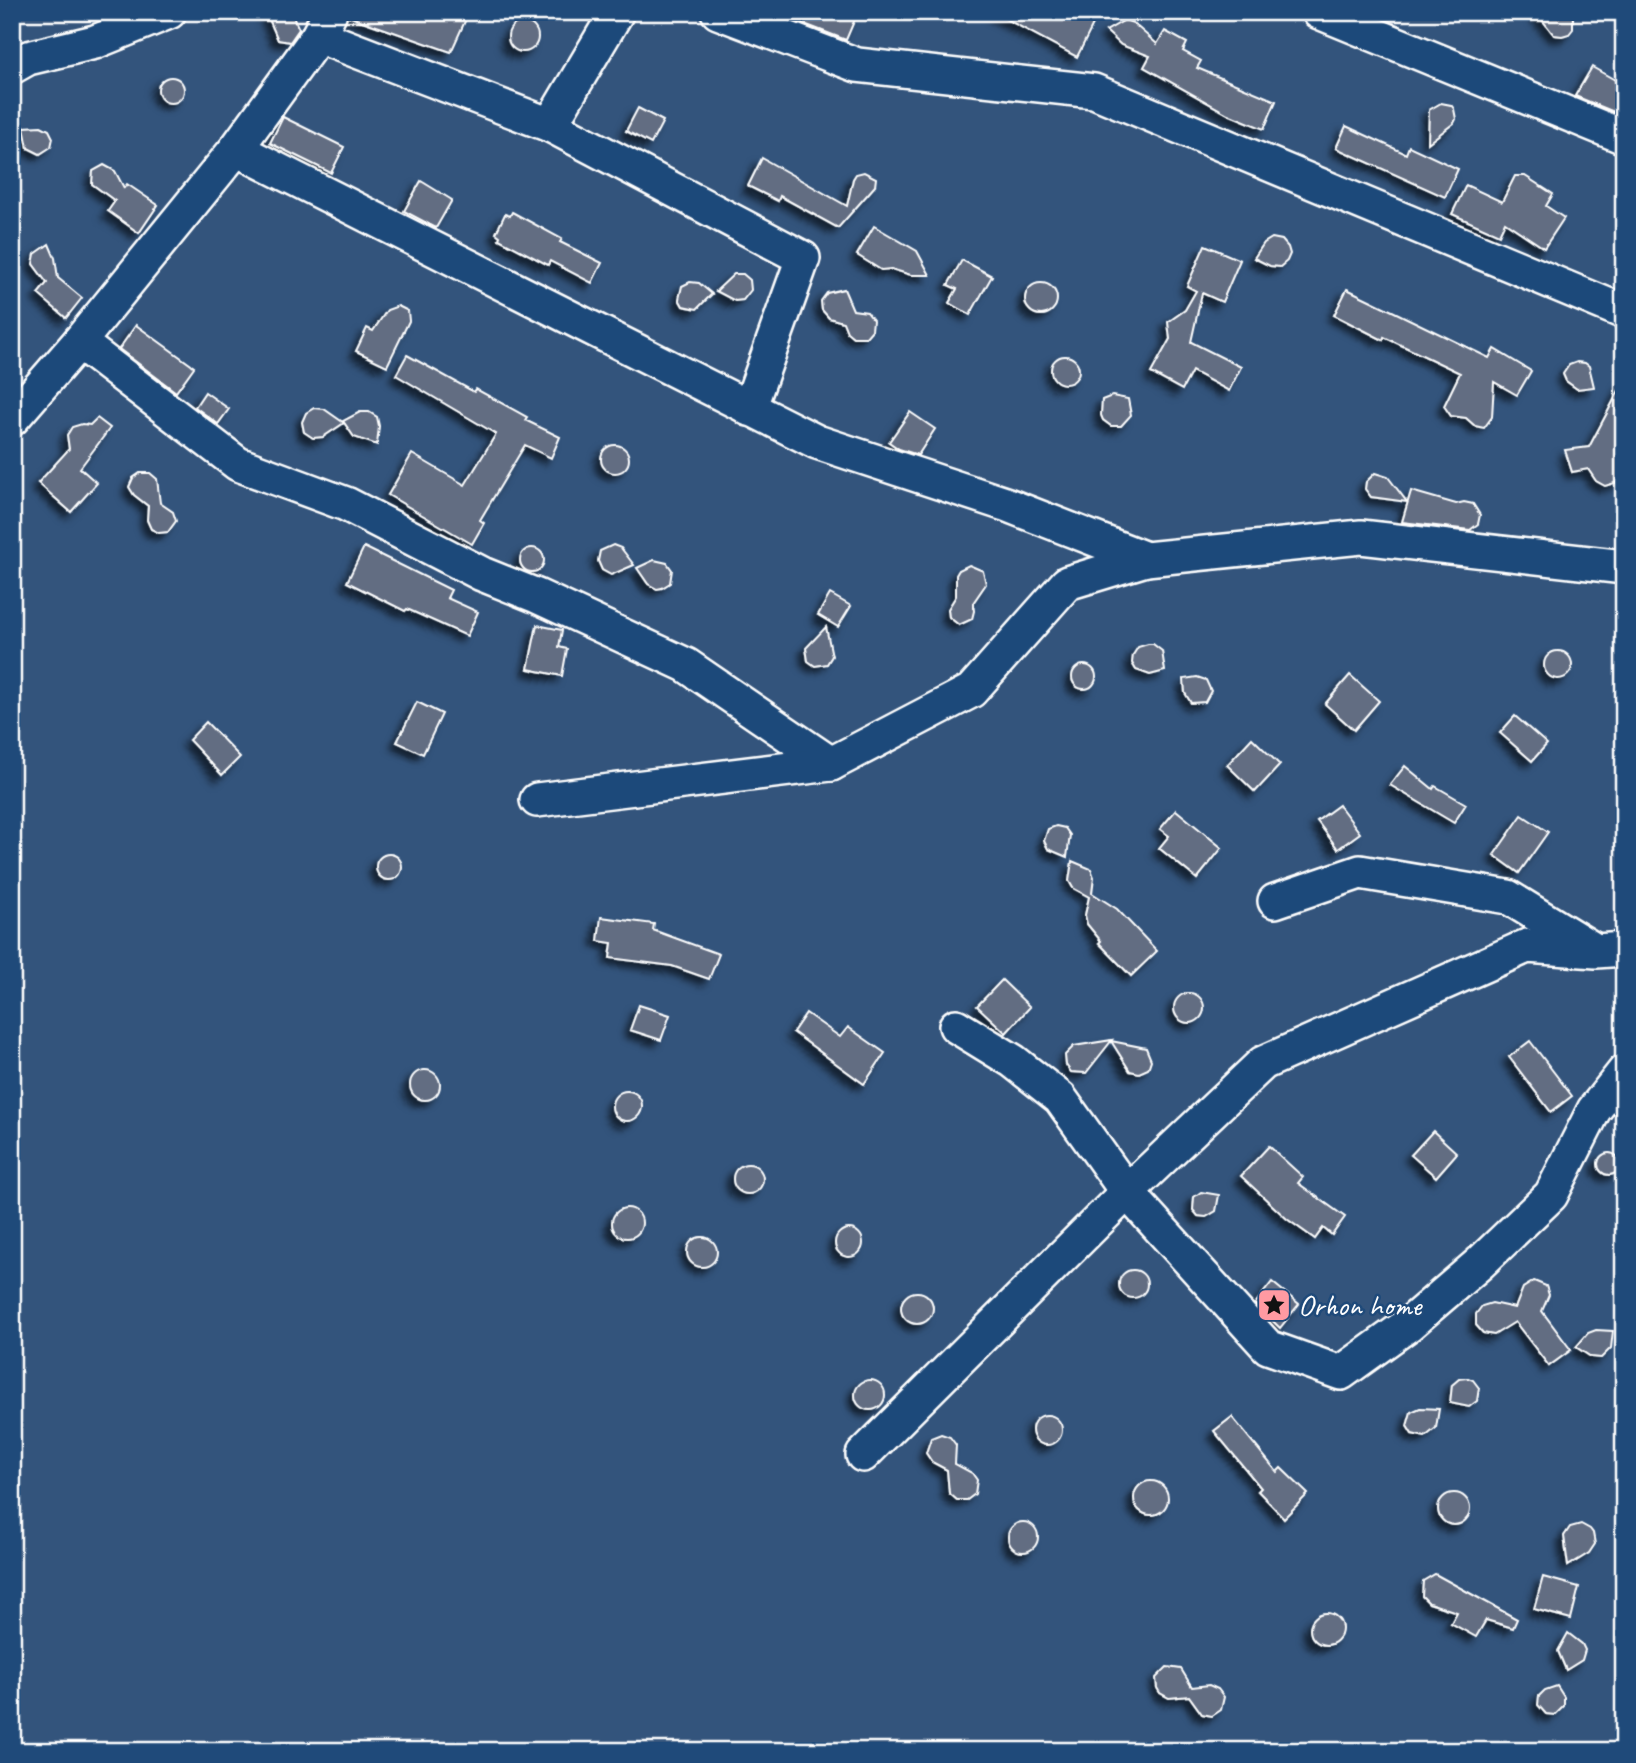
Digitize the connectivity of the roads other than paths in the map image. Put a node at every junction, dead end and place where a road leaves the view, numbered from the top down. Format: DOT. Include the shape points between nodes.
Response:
graph roads {
  1 [pos="169,12"];
  2 [pos="617,12"];
  3 [pos="718,12"];
  4 [pos="1319,12"];
  5 [pos="324,24"];
  6 [pos="12,67"];
  7 [pos="550,125"];
  8 [pos="1624,137"];
  9 [pos="236,149"];
  10 [pos="1624,312"];
  11 [pos="79,342"];
  12 [pos="749,409"];
  13 [pos="12,419"];
  14 [pos="1146,559"];
  15 [pos="1624,567"];
  16 [pos="831,764"];
  17 [pos="537,800"];
  18 [pos="1275,901"];
  19 [pos="1610,950"];
  20 [pos="956,1026"];
  21 [pos="1624,1072"];
  22 [pos="1127,1192"];
  23 [pos="863,1455"];
  1 -- 6 [label="street" via="95,42 28,58"];
  2 -- 7 [label="street"];
  3 -- 10 [label="street" via="857,65 1094,91"];
  4 -- 8 [label="street"];
  5 -- 7 [label="street"];
  5 -- 9 [label="street"];
  7 -- 12 [label="street" via="803,258"];
  9 -- 11 [label="street"];
  9 -- 12 [label="street"];
  11 -- 13 [label="street"];
  11 -- 16 [label="street" via="238,464 346,503 482,574 686,665"];
  12 -- 14 [label="street" via="817,442 1005,504"];
  14 -- 15 [label="street" via="1361,537"];
  14 -- 16 [label="street" via="1067,583 971,691"];
  16 -- 17 [label="street"];
  18 -- 19 [label="street" via="1360,872 1508,897"];
  19 -- 22 [label="street" via="1527,946 1263,1063"];
  20 -- 22 [label="street" via="1013,1061 1060,1098"];
  21 -- 22 [label="street" via="1594,1110 1551,1195 1409,1324 1341,1373 1268,1347"];
  22 -- 23 [label="street"];
}
